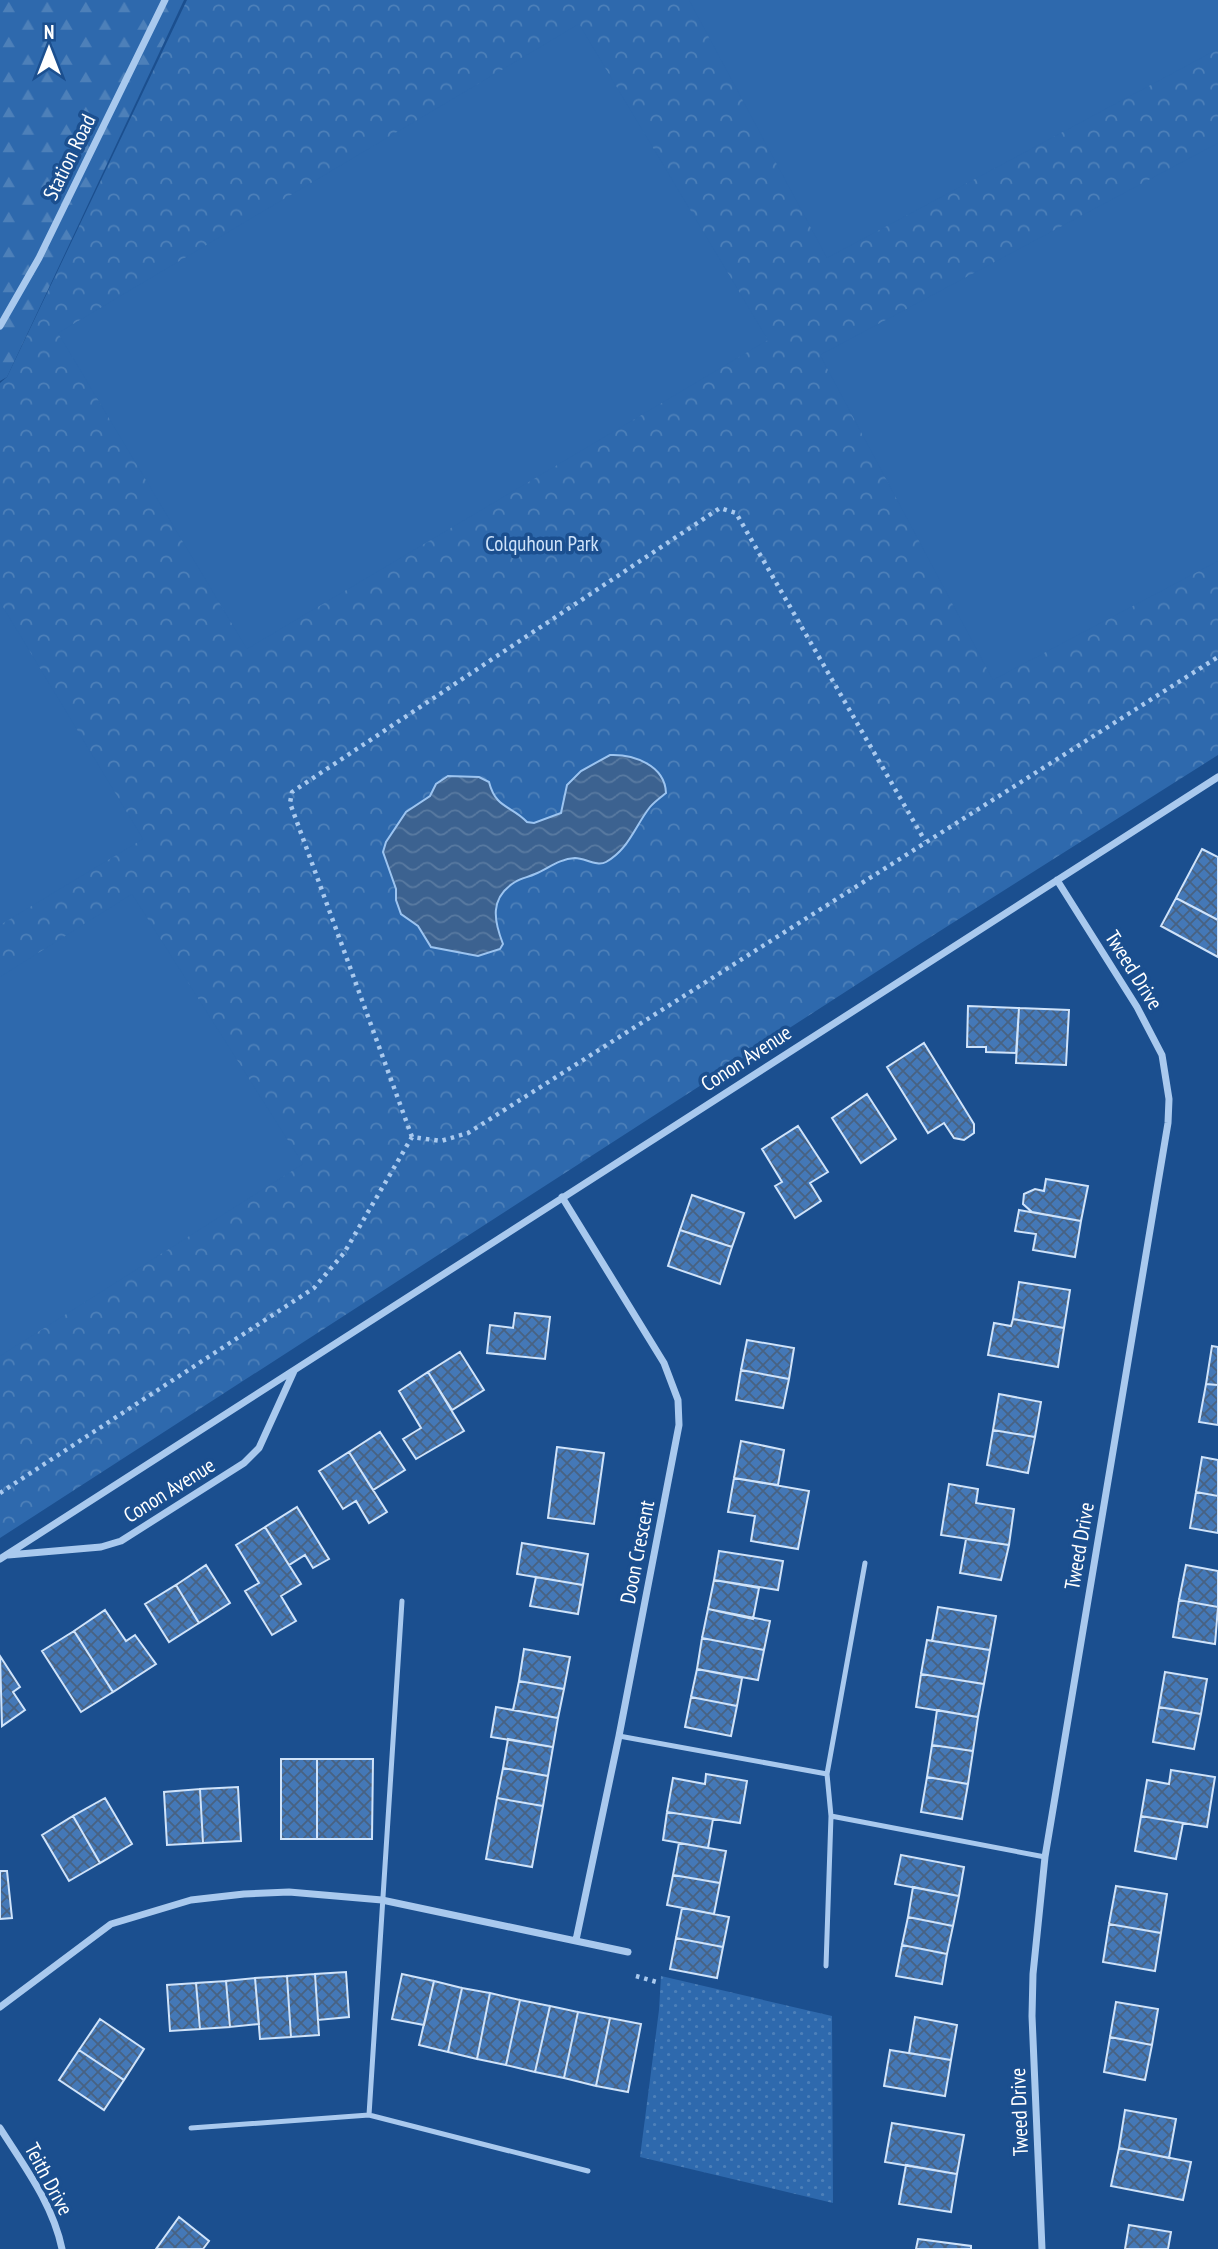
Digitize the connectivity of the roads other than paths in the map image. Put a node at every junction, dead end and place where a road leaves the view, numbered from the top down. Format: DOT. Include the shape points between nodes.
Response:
graph roads {
  1 [pos="165,0"];
  2 [pos="0,326"];
  3 [pos="1218,777"];
  4 [pos="1057,880"];
  5 [pos="562,1197"];
  6 [pos="295,1370"];
  7 [pos="3,1557"];
  8 [pos="865,1563"];
  9 [pos="401,1601"];
  10 [pos="619,1736"];
  11 [pos="827,1774"];
  12 [pos="831,1816"];
  13 [pos="1045,1857"];
  14 [pos="382,1900"];
  15 [pos="576,1940"];
  16 [pos="628,1952"];
  17 [pos="825,1966"];
  18 [pos="0,2007"];
  19 [pos="369,2115"];
  20 [pos="0,2128"];
  21 [pos="191,2128"];
  22 [pos="588,2171"];
  23 [pos="61,2249"];
  24 [pos="1042,2249"];
  1 -- 2 [label="street, Station Road" via="39,258"];
  3 -- 4 [label="street, Conon Avenue"];
  4 -- 5 [label="street, Conon Avenue"];
  4 -- 13 [label="street, Tweed Drive" via="1162,1055 1168,1123"];
  5 -- 6 [label="street, Conon Avenue"];
  5 -- 10 [label="street, Doon Crescent" via="664,1363 678,1400 679,1425"];
  6 -- 7 [label="street, Conon Avenue"];
  6 -- 7 [label="street, Conon Avenue" via="259,1448 244,1463 121,1541"];
  8 -- 11 [label="lane"];
  9 -- 14 [label="lane"];
  10 -- 11 [label="lane"];
  10 -- 15 [label="street, Doon Crescent"];
  11 -- 12 [label="lane"];
  12 -- 13 [label="lane"];
  12 -- 17 [label="lane"];
  13 -- 24 [label="street, Tweed Drive" via="1032,2016"];
  14 -- 15 [label="street"];
  14 -- 18 [label="street" via="289,1892 244,1894 144,1912 110,1924"];
  14 -- 19 [label="lane"];
  15 -- 16 [label="street"];
  19 -- 21 [label="lane"];
  19 -- 22 [label="lane"];
  20 -- 23 [label="street, Teith Drive" via="42,2195"];
}
